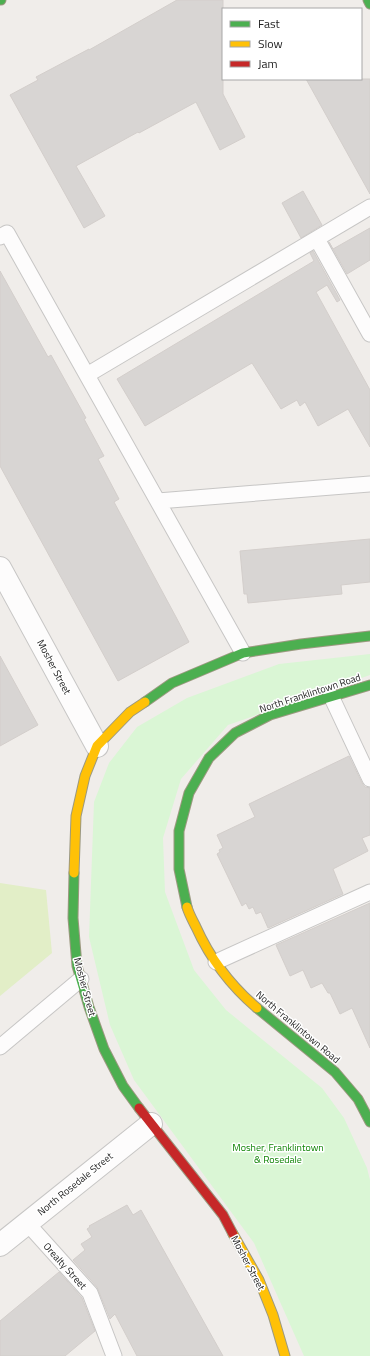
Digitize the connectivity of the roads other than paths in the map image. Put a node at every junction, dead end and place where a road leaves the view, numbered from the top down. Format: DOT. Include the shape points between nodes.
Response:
graph roads {
  1 [pos="368,0"];
  2 [pos="370,4"];
  3 [pos="370,207"];
  4 [pos="0,237"];
  5 [pos="317,239"];
  6 [pos="370,334"];
  7 [pos="87,375"];
  8 [pos="370,484"];
  9 [pos="158,501"];
  10 [pos="0,568"];
  11 [pos="370,636"];
  12 [pos="243,653"];
  13 [pos="370,685"];
  14 [pos="331,696"];
  15 [pos="97,746"];
  16 [pos="370,779"];
  17 [pos="370,892"];
  18 [pos="216,962"];
  19 [pos="81,979"];
  20 [pos="0,1047"];
  21 [pos="364,1096"];
  22 [pos="370,1122"];
  23 [pos="151,1124"];
  24 [pos="27,1224"];
  25 [pos="0,1245"];
  26 [pos="114,1356"];
  27 [pos="285,1356"];
  1 -- 2 [label="street"];
  3 -- 5 [label="lane"];
  4 -- 7 [label="lane" via="7,233"];
  5 -- 6 [label="lane"];
  5 -- 7 [label="lane"];
  7 -- 9 [label="lane"];
  8 -- 9 [label="lane"];
  9 -- 12 [label="lane"];
  10 -- 15 [label="street, Mosher Street"];
  11 -- 12 [label="street"];
  12 -- 15 [label="street" via="172,683 130,712"];
  13 -- 14 [label="street, North Franklintown Road"];
  14 -- 16 [label="lane"];
  14 -- 18 [label="street, North Franklintown Road" via="270,715 235,733 209,758 189,793 179,831 179,869 188,910"];
  15 -- 19 [label="street, Mosher Street" via="76,816 73,918 77,966"];
  17 -- 18 [label="lane"];
  18 -- 21 [label="street, North Franklintown Road" via="249,1001"];
  19 -- 20 [label="lane"];
  19 -- 23 [label="street, Mosher Street" via="104,1049 123,1086"];
  21 -- 22 [label="street, North Franklintown Road"];
  23 -- 24 [label="street, North Rosedale Street"];
  23 -- 27 [label="street, Mosher Street" via="222,1215 259,1280"];
  24 -- 25 [label="street, North Rosedale Street"];
  24 -- 26 [label="lane, Orealty Street" via="90,1293"];
}
